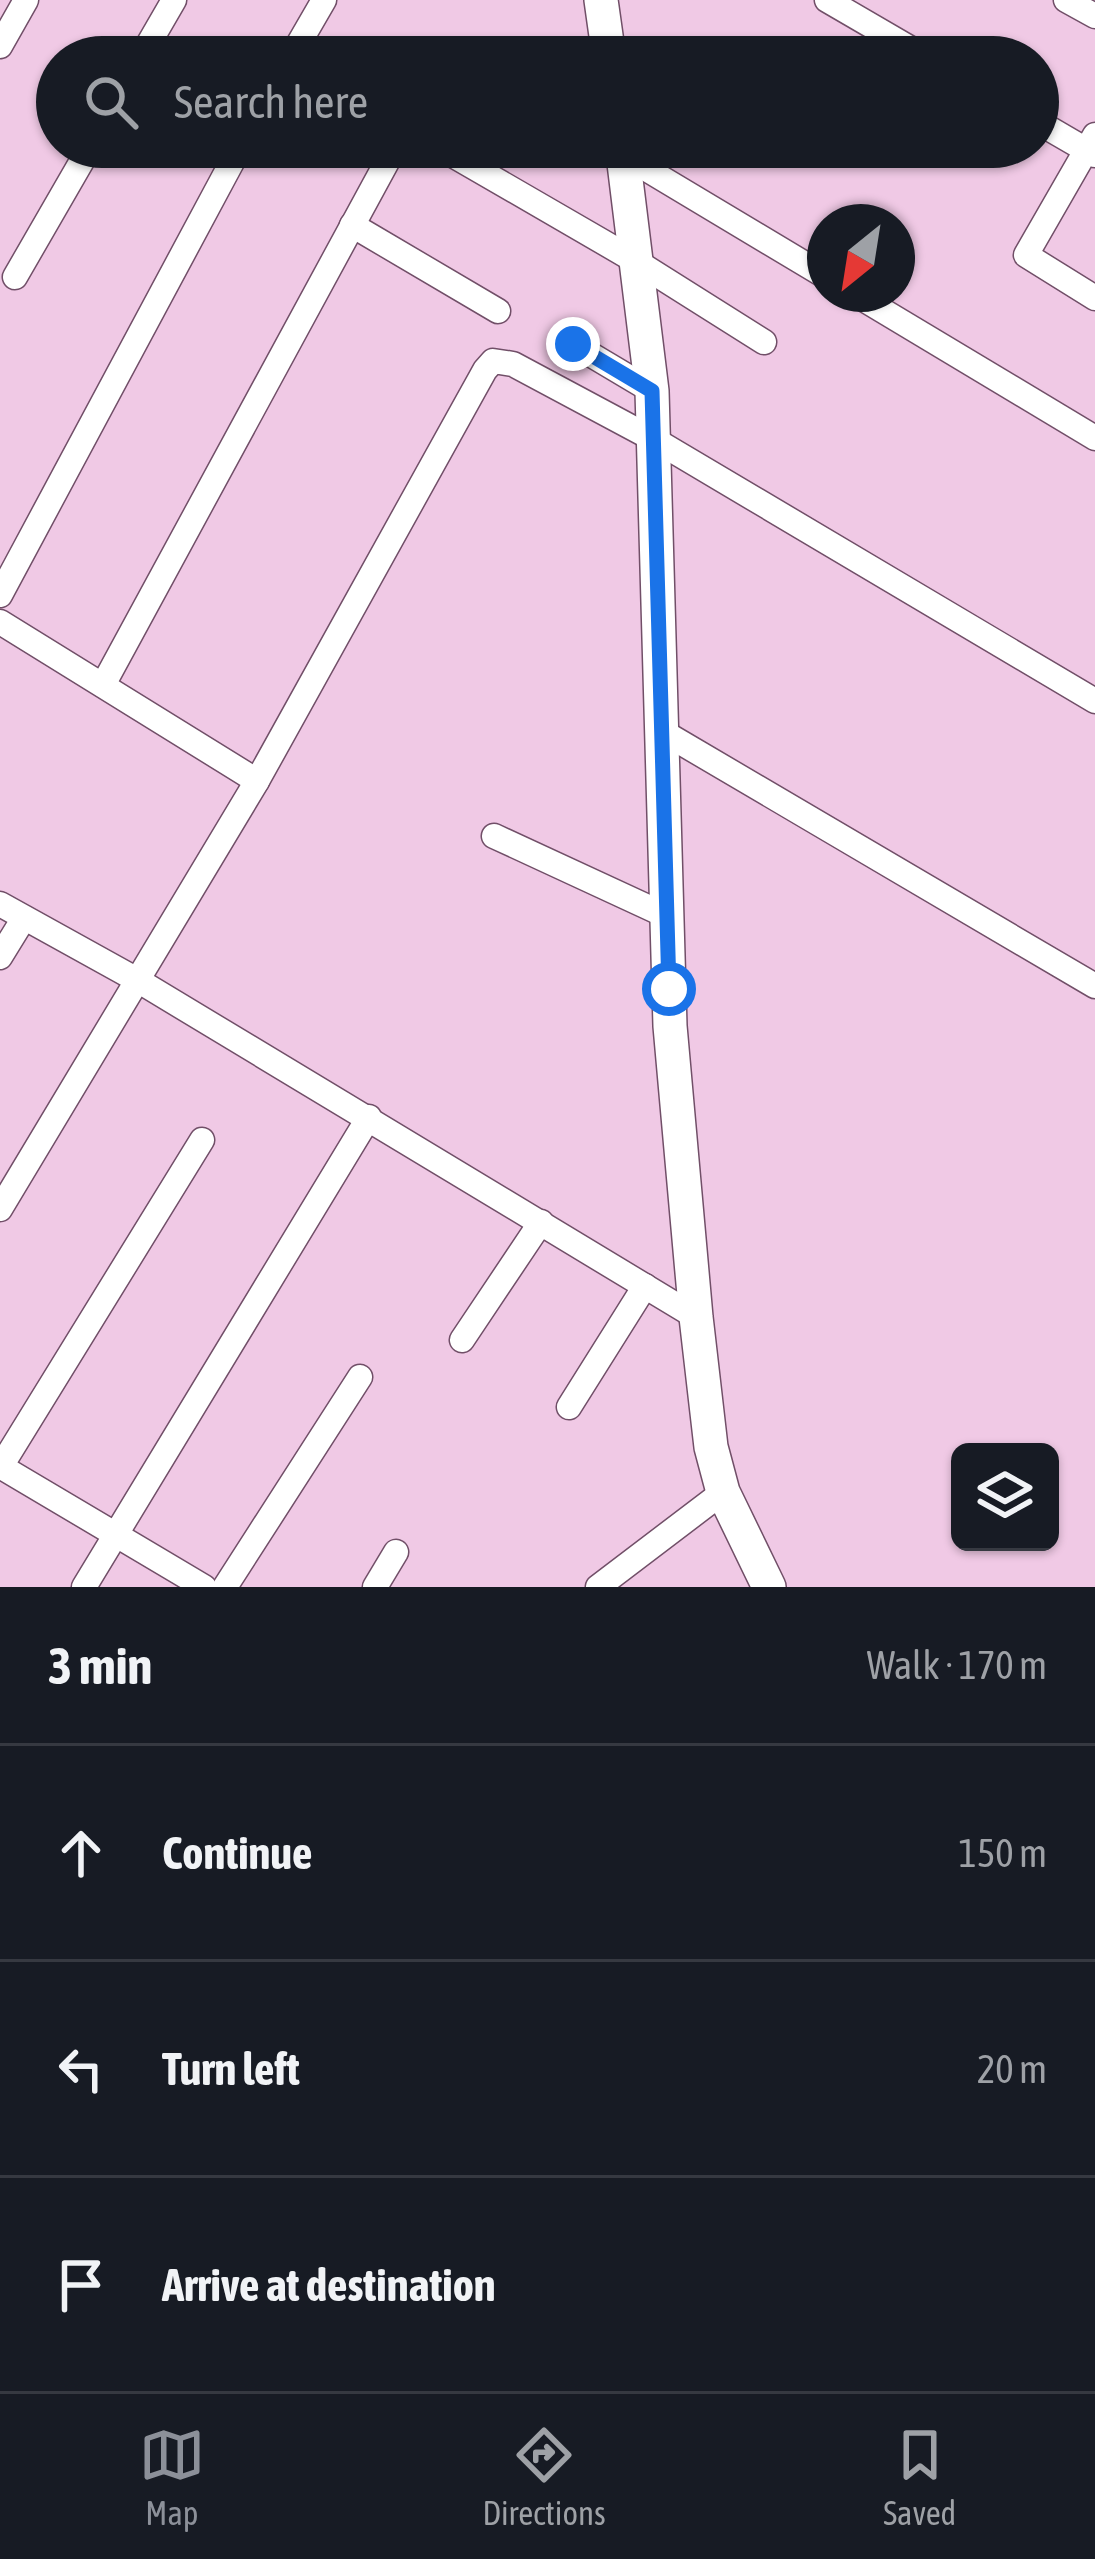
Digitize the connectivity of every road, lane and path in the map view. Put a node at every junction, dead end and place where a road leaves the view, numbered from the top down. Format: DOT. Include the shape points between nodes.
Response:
graph roads {
  1 [pos="26,0"];
  2 [pos="174,0"];
  3 [pos="324,0"];
  4 [pos="601,0"];
  5 [pos="827,0"];
  6 [pos="1066,0"];
  7 [pos="1095,16"];
  8 [pos="153,36"];
  9 [pos="303,36"];
  10 [pos="606,36"];
  11 [pos="890,36"];
  12 [pos="0,46"];
  13 [pos="1059,132"];
  14 [pos="1092,147"];
  15 [pos="78,168"];
  16 [pos="229,168"];
  17 [pos="383,168"];
  18 [pos="475,168"];
  19 [pos="624,168"];
  20 [pos="650,168"];
  21 [pos="352,225"];
  22 [pos="634,260"];
  23 [pos="807,265"];
  24 [pos="15,277"];
  25 [pos="1095,298"];
  26 [pos="498,311"];
  27 [pos="884,312"];
  28 [pos="764,342"];
  29 [pos="573,344"];
  30 [pos="652,391"];
  31 [pos="1095,438"];
  32 [pos="655,440"];
  33 [pos="0,595"];
  34 [pos="0,622"];
  35 [pos="103,686"];
  36 [pos="1095,701"];
  37 [pos="663,732"];
  38 [pos="257,781"];
  39 [pos="494,836"];
  40 [pos="0,904"];
  41 [pos="668,916"];
  42 [pos="24,918"];
  43 [pos="0,958"];
  44 [pos="139,981"];
  45 [pos="1095,986"];
  46 [pos="369,1117"];
  47 [pos="202,1140"];
  48 [pos="0,1209"];
  49 [pos="542,1222"];
  50 [pos="645,1286"];
  51 [pos="697,1317"];
  52 [pos="463,1340"];
  53 [pos="360,1377"];
  54 [pos="569,1407"];
  55 [pos="0,1467"];
  56 [pos="723,1492"];
  57 [pos="115,1533"];
  58 [pos="397,1552"];
  59 [pos="84,1587"];
  60 [pos="204,1587"];
  61 [pos="225,1587"];
  62 [pos="375,1587"];
  63 [pos="598,1587"];
  64 [pos="769,1587"];
  1 -- 12 [label="street"];
  2 -- 8 [label="street"];
  3 -- 9 [label="street"];
  4 -- 10 [label="street"];
  5 -- 11 [label="street"];
  6 -- 7 [label="street"];
  13 -- 14 [label="street"];
  14 -- 25 [label="street" via="1026,256"];
  15 -- 24 [label="street"];
  16 -- 33 [label="street"];
  17 -- 21 [label="street"];
  18 -- 22 [label="street"];
  19 -- 22 [label="street"];
  20 -- 23 [label="street"];
  21 -- 26 [label="street"];
  21 -- 35 [label="street"];
  22 -- 28 [label="street"];
  22 -- 30 [label="street"];
  27 -- 31 [label="street"];
  29 -- 30 [label="street"];
  30 -- 32 [label="street"];
  32 -- 36 [label="street"];
  32 -- 37 [label="street"];
  32 -- 38 [label="street" via="513,364 493,361"];
  34 -- 35 [label="street"];
  35 -- 38 [label="street"];
  37 -- 41 [label="street"];
  37 -- 45 [label="street"];
  38 -- 44 [label="street"];
  39 -- 41 [label="street"];
  40 -- 42 [label="street"];
  41 -- 51 [label="street"];
  42 -- 43 [label="street"];
  42 -- 44 [label="street"];
  44 -- 46 [label="street"];
  44 -- 48 [label="street"];
  46 -- 49 [label="street"];
  46 -- 57 [label="street"];
  47 -- 55 [label="street"];
  49 -- 50 [label="street"];
  49 -- 52 [label="street"];
  50 -- 51 [label="street"];
  50 -- 54 [label="street"];
  51 -- 56 [label="street"];
  53 -- 61 [label="street"];
  55 -- 57 [label="street"];
  56 -- 63 [label="street"];
  56 -- 64 [label="street"];
  57 -- 59 [label="street"];
  57 -- 60 [label="street"];
  58 -- 62 [label="street"];
}
